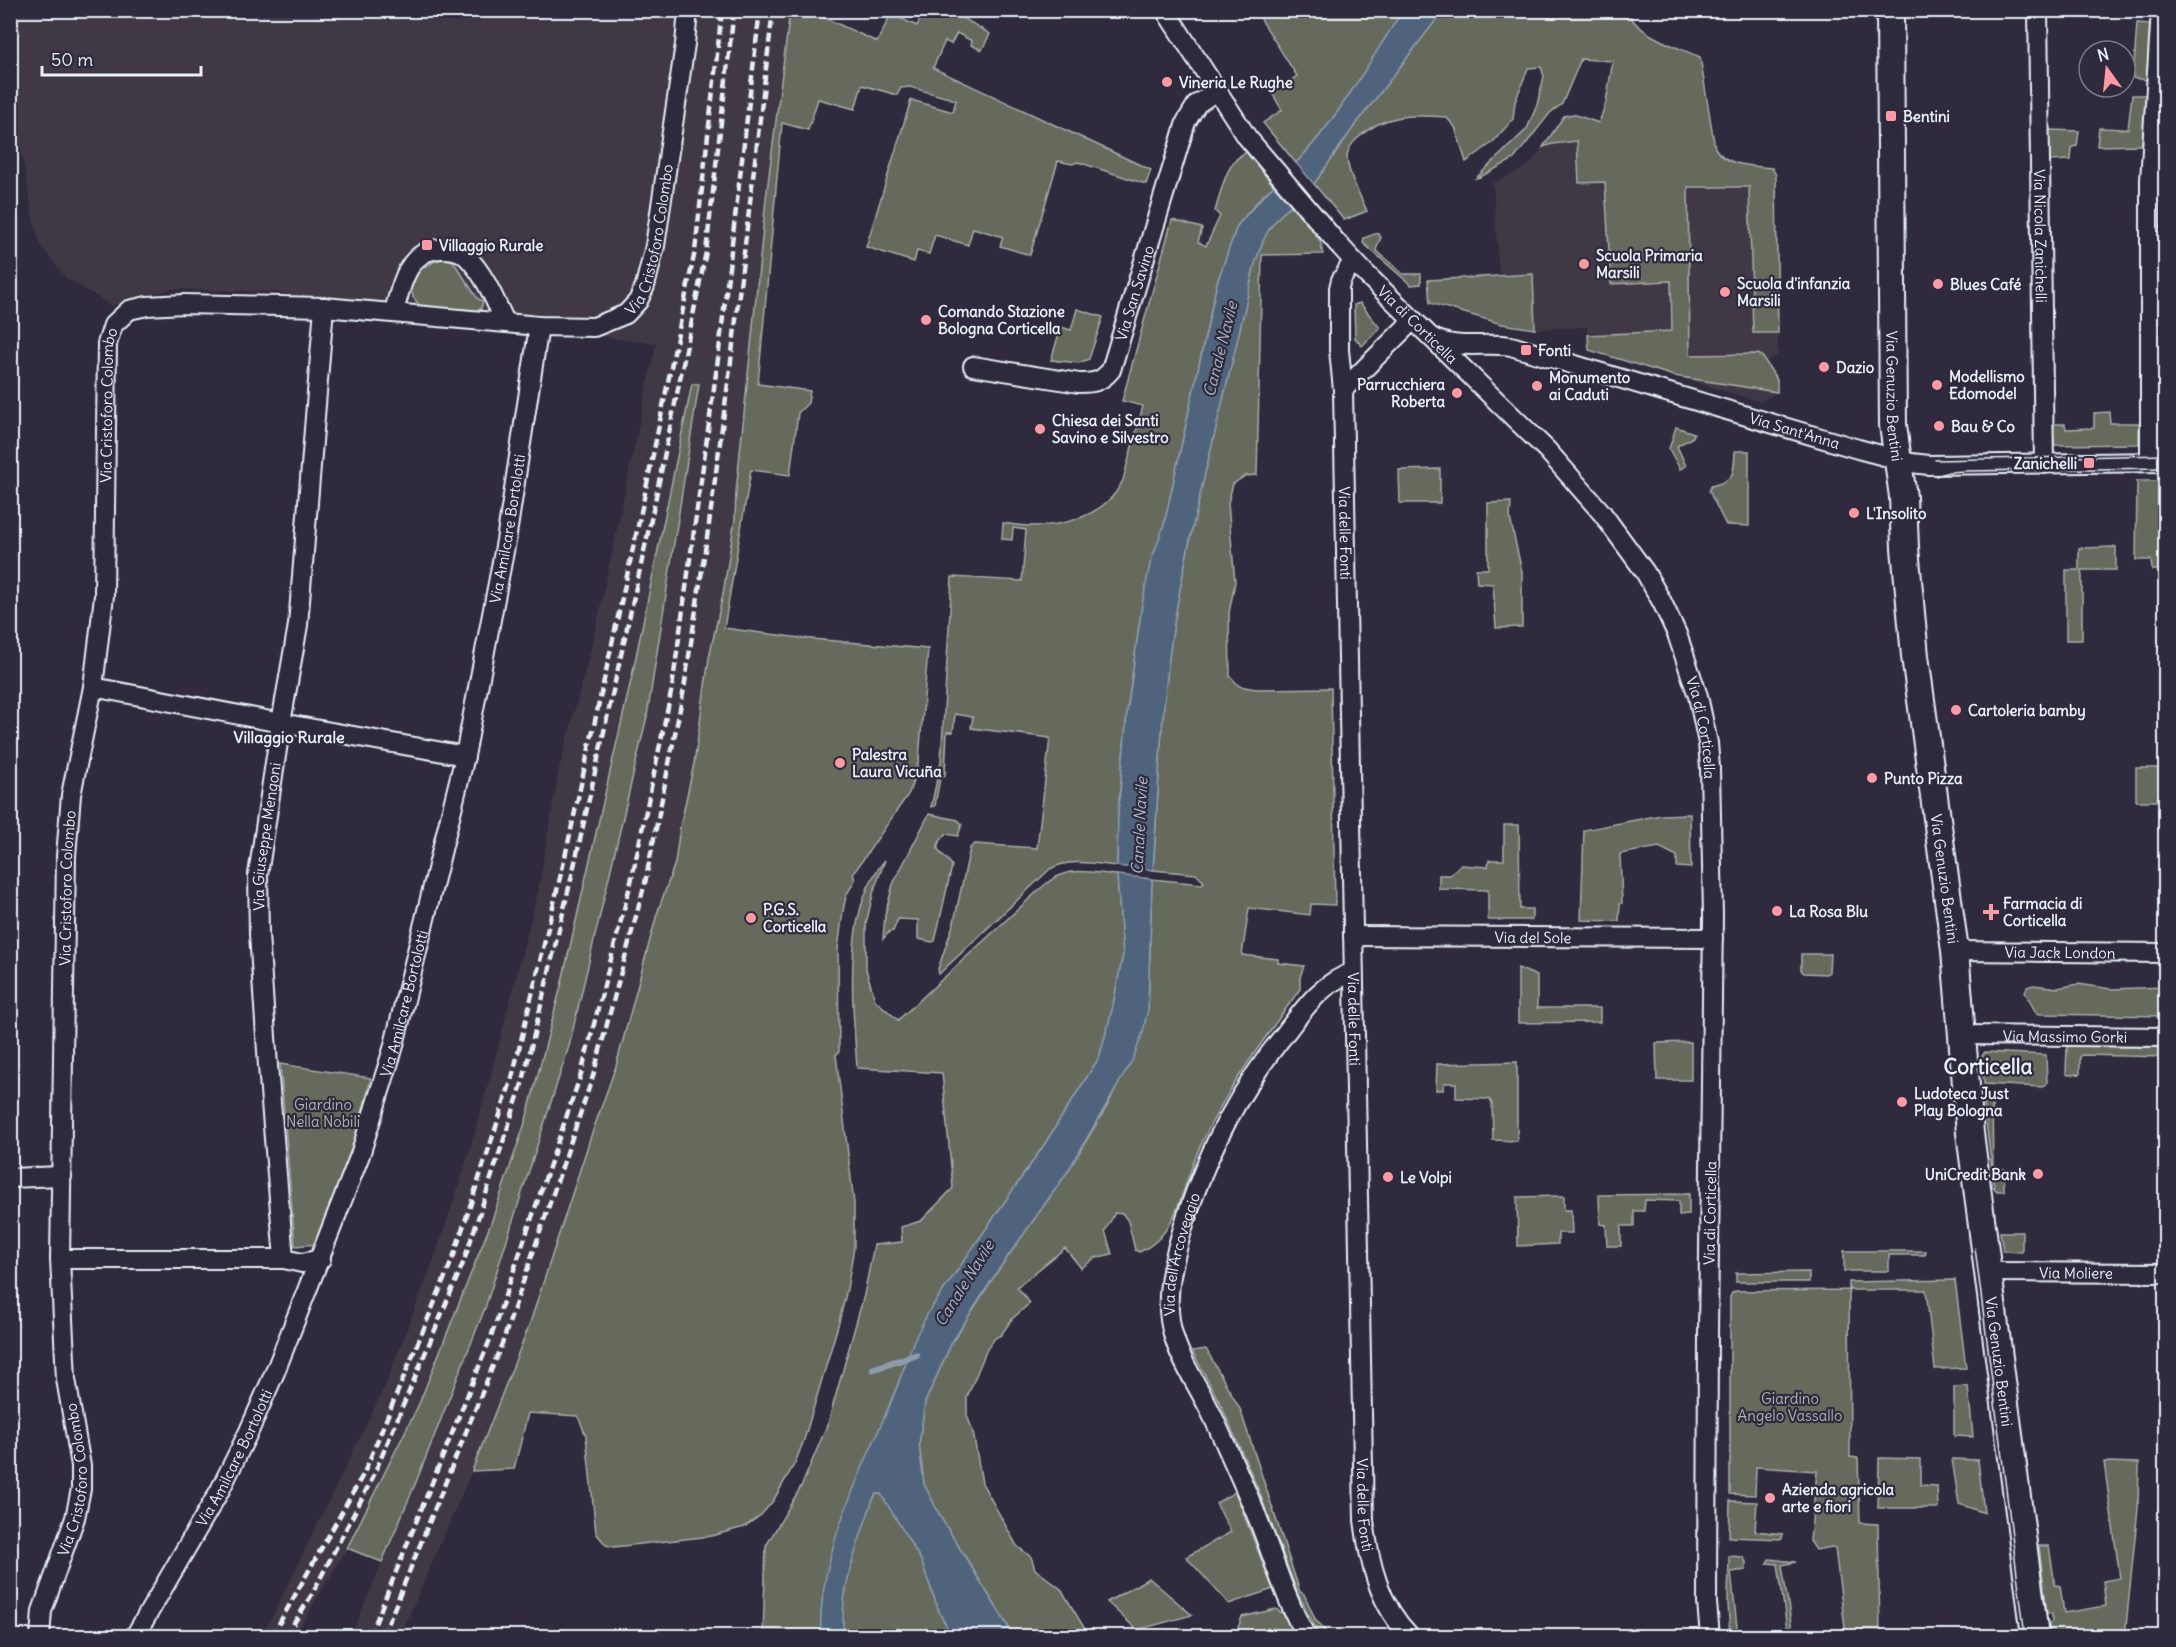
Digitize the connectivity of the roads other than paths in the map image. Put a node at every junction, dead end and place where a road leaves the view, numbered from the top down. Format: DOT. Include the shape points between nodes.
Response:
graph roads {
  1 [pos="688,10"];
  2 [pos="1165,10"];
  3 [pos="1890,10"];
  4 [pos="2038,10"];
  5 [pos="2161,10"];
  6 [pos="1216,91"];
  7 [pos="1353,261"];
  8 [pos="324,307"];
  9 [pos="394,312"];
  10 [pos="1413,320"];
  11 [pos="505,322"];
  12 [pos="539,326"];
  13 [pos="1432,337"];
  14 [pos="973,366"];
  15 [pos="1343,390"];
  16 [pos="1898,459"];
  17 [pos="2158,462"];
  18 [pos="2044,464"];
  19 [pos="93,687"];
  20 [pos="281,723"];
  21 [pos="465,756"];
  22 [pos="1353,936"];
  23 [pos="1713,938"];
  24 [pos="1955,951"];
  25 [pos="2166,954"];
  26 [pos="1353,972"];
  27 [pos="1963,1035"];
  28 [pos="2166,1037"];
  29 [pos="63,1176"];
  30 [pos="10,1178"];
  31 [pos="60,1259"];
  32 [pos="284,1259"];
  33 [pos="321,1259"];
  34 [pos="1988,1272"];
  35 [pos="2166,1273"];
  36 [pos="40,1636"];
  37 [pos="135,1636"];
  38 [pos="1306,1636"];
  39 [pos="1410,1636"];
  40 [pos="1710,1636"];
  41 [pos="2035,1636"];
  1 -- 12 [label="street, Via Cristoforo Colombo" via="663,200 642,293 626,314 594,327"];
  2 -- 6 [label="street, Via di Corticella"];
  3 -- 16 [label="street, Via Genuzio Bentini" via="1893,418"];
  4 -- 18 [label="street, Via Nicola Zanichelli"];
  5 -- 17 [label="street" via="2150,180"];
  6 -- 7 [label="street, Via di Corticella" via="1247,136"];
  6 -- 14 [label="street, Via San Savino" via="1197,104 1186,122 1111,370 1103,380 1079,383"];
  7 -- 10 [label="street, Via di Corticella"];
  7 -- 15 [label="street, Via delle Fonti" via="1339,288"];
  8 -- 9 [label="street, Via Cristoforo Colombo"];
  8 -- 19 [label="street, Via Cristoforo Colombo" via="147,306 129,310 113,325 107,344 104,433 104,596"];
  8 -- 20 [label="street, Via Giuseppe Mengoni" via="298,625"];
  9 -- 11 [label="street, Via Cristoforo Colombo"];
  9 -- 11 [label="street" via="409,266 436,249 451,249 474,265"];
  10 -- 13 [label="street, Via di Corticella"];
  10 -- 15 [label="street"];
  11 -- 12 [label="street, Via Cristoforo Colombo"];
  12 -- 21 [label="street, Via Amilcare Bortolotti" via="506,541"];
  13 -- 16 [label="street, Via Sant'Anna" via="1450,344 1511,346"];
  13 -- 23 [label="street, Via di Corticella" via="1547,450 1595,504 1645,573 1677,634 1708,743"];
  15 -- 22 [label="street, Via delle Fonti"];
  16 -- 18 [label="street, Via Sant'Anna" via="1929,465"];
  16 -- 24 [label="street, Via Genuzio Bentini" via="1915,656"];
  17 -- 18 [label="street, Via Sant'Anna"];
  19 -- 20 [label="street"];
  19 -- 29 [label="street, Via Cristoforo Colombo" via="71,795 67,837"];
  20 -- 21 [label="street"];
  20 -- 32 [label="street, Via Giuseppe Mengoni" via="258,875 266,1042"];
  21 -- 33 [label="street, Via Amilcare Bortolotti" via="393,1049 360,1155"];
  22 -- 23 [label="street, Via del Sole"];
  22 -- 26 [label="street, Via delle Fonti"];
  23 -- 40 [label="street, Via di Corticella" via="1707,1546"];
  24 -- 25 [label="street, Via Jack London"];
  24 -- 27 [label="street, Via Genuzio Bentini"];
  26 -- 38 [label="street, Via dell'Arcoveggio" via="1335,979 1316,995 1268,1054 1232,1109 1194,1195 1169,1288 1175,1340 1209,1407"];
  26 -- 39 [label="street, Via delle Fonti" via="1364,1520 1379,1589"];
  27 -- 28 [label="street, Via Massimo Gorki"];
  27 -- 34 [label="street, Via Genuzio Bentini" via="1970,1133"];
  29 -- 30 [label="street"];
  29 -- 31 [label="street, Via Cristoforo Colombo"];
  31 -- 32 [label="street"];
  31 -- 36 [label="street, Via Cristoforo Colombo" via="66,1379 81,1466 81,1489 75,1518 42,1611"];
  32 -- 33 [label="street" via="302,1263"];
  33 -- 37 [label="street, Via Amilcare Bortolotti" via="275,1372 220,1490"];
  34 -- 35 [label="street, Via Moliere"];
  34 -- 41 [label="street, Via Genuzio Bentini"];
}
